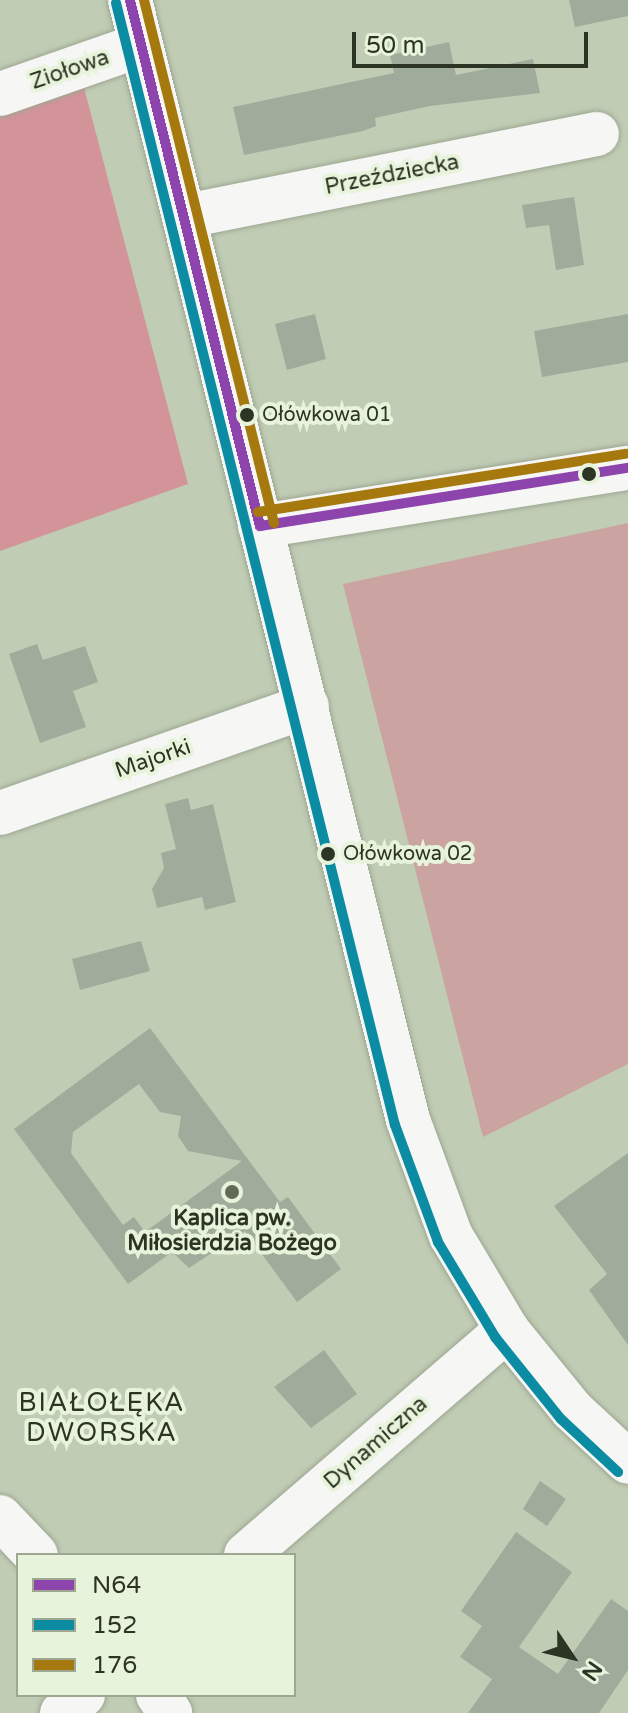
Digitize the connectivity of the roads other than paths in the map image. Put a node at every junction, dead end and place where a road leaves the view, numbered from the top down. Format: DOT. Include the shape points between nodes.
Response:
graph roads {
  1 [pos="130,0"];
  2 [pos="141,45"];
  3 [pos="0,94"];
  4 [pos="597,134"];
  5 [pos="186,216"];
  6 [pos="628,468"];
  7 [pos="260,526"];
  8 [pos="307,706"];
  9 [pos="0,813"];
  10 [pos="507,1330"];
  11 [pos="628,1462"];
  12 [pos="0,1517"];
  13 [pos="34,1553"];
  14 [pos="248,1553"];
  15 [pos="81,1697"];
  16 [pos="62,1713"];
  1 -- 2 [label="street"];
  2 -- 3 [label="street, Ziołowa"];
  2 -- 5 [label="street"];
  4 -- 5 [label="street, Przeździecka"];
  5 -- 7 [label="street"];
  6 -- 7 [label="street"];
  7 -- 8 [label="street"];
  8 -- 9 [label="street, Majorki"];
  8 -- 10 [label="street" via="408,1120 451,1236"];
  10 -- 11 [label="street" via="572,1410"];
  10 -- 14 [label="street, Dynamiczna"];
  12 -- 13 [label="street"];
  15 -- 16 [label="street"];
}
